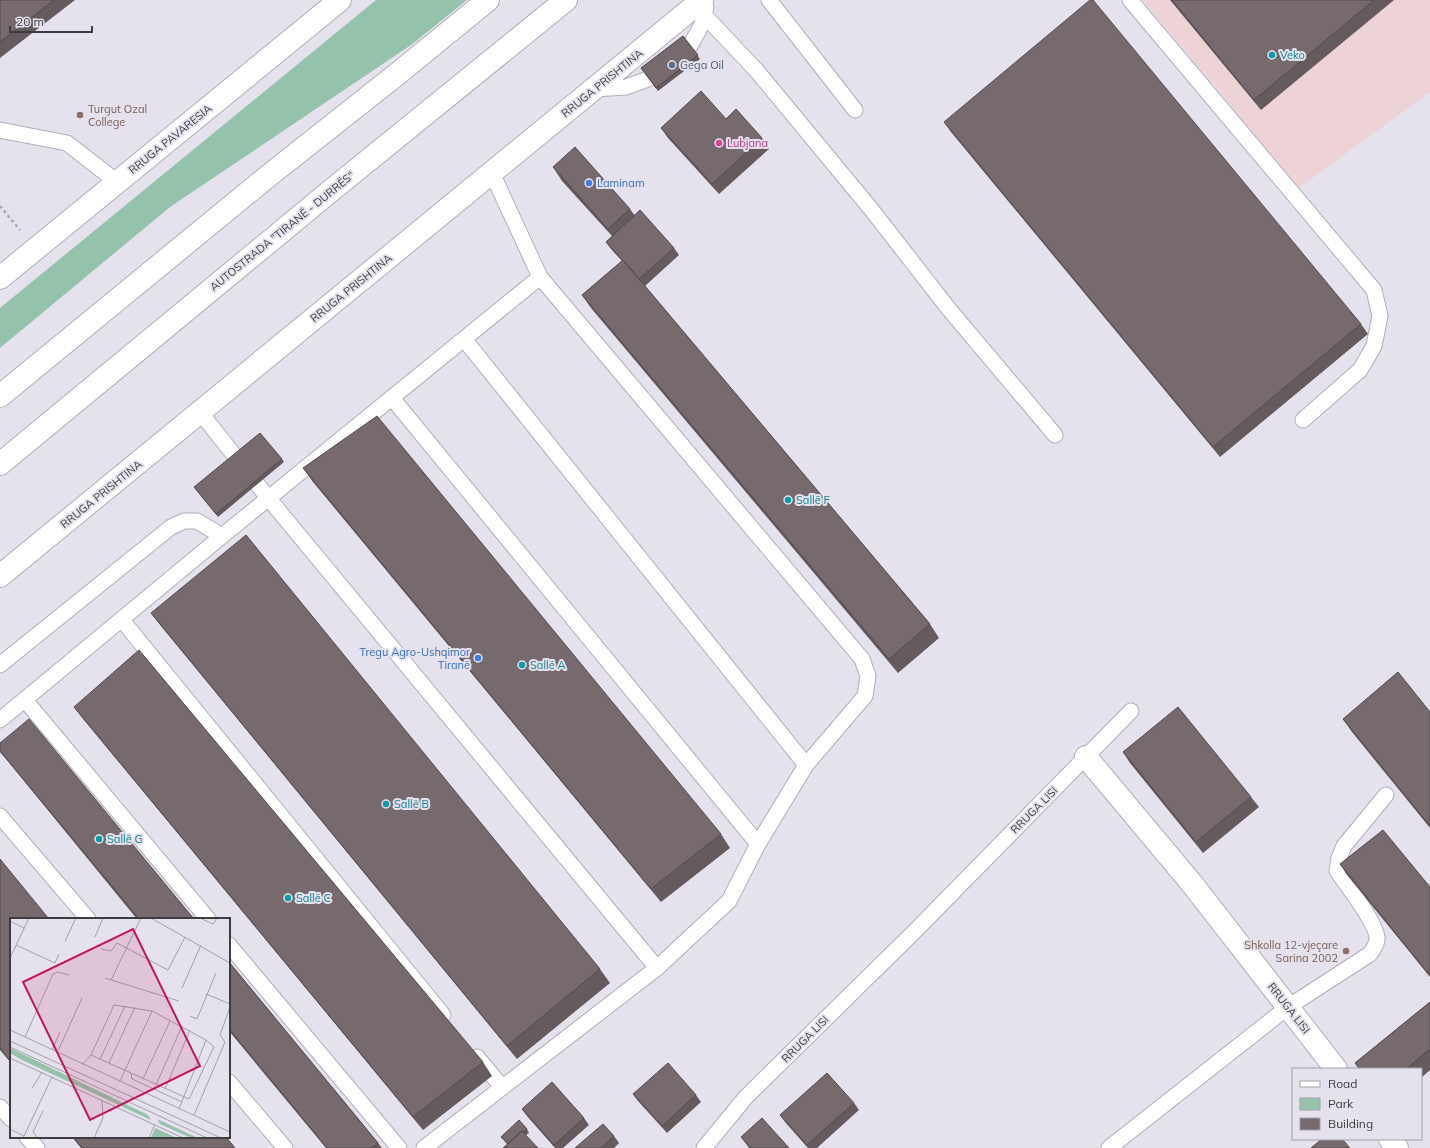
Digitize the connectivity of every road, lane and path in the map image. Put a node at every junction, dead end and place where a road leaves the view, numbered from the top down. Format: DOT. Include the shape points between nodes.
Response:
graph roads {
  1 [pos="340,0"];
  2 [pos="488,0"];
  3 [pos="566,0"];
  4 [pos="707,0"];
  5 [pos="769,0"];
  6 [pos="1130,0"];
  7 [pos="703,8"];
  8 [pos="690,46"];
  9 [pos="648,79"];
  10 [pos="594,89"];
  11 [pos="855,110"];
  12 [pos="0,130"];
  13 [pos="492,173"];
  14 [pos="117,182"];
  15 [pos="0,206"];
  16 [pos="35,249"];
  17 [pos="540,277"];
  18 [pos="0,278"];
  19 [pos="464,339"];
  20 [pos="0,396"];
  21 [pos="392,398"];
  22 [pos="200,412"];
  23 [pos="1303,420"];
  24 [pos="1055,435"];
  25 [pos="0,464"];
  26 [pos="269,499"];
  27 [pos="222,536"];
  28 [pos="0,576"];
  29 [pos="122,620"];
  30 [pos="0,665"];
  31 [pos="25,700"];
  32 [pos="1131,711"];
  33 [pos="0,720"];
  34 [pos="1086,757"];
  35 [pos="806,765"];
  36 [pos="1386,794"];
  37 [pos="0,816"];
  38 [pos="758,844"];
  39 [pos="87,918"];
  40 [pos="207,918"];
  41 [pos="230,946"];
  42 [pos="657,968"];
  43 [pos="1288,1007"];
  44 [pos="452,1026"];
  45 [pos="467,1044"];
  46 [pos="1335,1068"];
  47 [pos="230,1083"];
  48 [pos="502,1087"];
  49 [pos="0,1107"];
  50 [pos="10,1118"];
  51 [pos="28,1138"];
  52 [pos="1391,1140"];
  53 [pos="37,1148"];
  54 [pos="285,1148"];
  55 [pos="399,1148"];
  56 [pos="424,1148"];
  57 [pos="704,1148"];
  58 [pos="1109,1148"];
  59 [pos="1397,1148"];
  1 -- 14 [label="main road, RRUGA PAVARESIA"];
  2 -- 20 [label="main road" via="260,182"];
  3 -- 25 [label="main road, AUTOSTRADA \"TIRANË - DURRËS\"" via="332,189"];
  4 -- 7 [label="lane"];
  5 -- 11 [label="lane"];
  6 -- 23 [label="lane" via="1374,290 1380,316 1374,346 1360,370"];
  7 -- 8 [label="lane" via="702,24"];
  7 -- 10 [label="main road, RRUGA PRISHTINA"];
  7 -- 24 [label="lane"];
  9 -- 10 [label="lane" via="626,87"];
  10 -- 13 [label="main road, RRUGA PRISHTINA"];
  12 -- 14 [label="lane" via="67,144"];
  13 -- 17 [label="lane"];
  13 -- 22 [label="main road, RRUGA PRISHTINA"];
  14 -- 16 [label="main road, RRUGA PAVARESIA"];
  15 -- 16 [label="path"];
  16 -- 18 [label="main road, RRUGA PAVARESIA"];
  17 -- 19 [label="lane"];
  17 -- 35 [label="lane" via="862,659 868,676 865,696"];
  19 -- 21 [label="lane"];
  19 -- 35 [label="lane"];
  21 -- 26 [label="lane"];
  21 -- 38 [label="lane"];
  22 -- 26 [label="lane"];
  22 -- 28 [label="main road, RRUGA PRISHTINA"];
  26 -- 27 [label="lane"];
  26 -- 42 [label="lane"];
  27 -- 29 [label="lane"];
  27 -- 30 [label="lane" via="196,521 184,521 172,527"];
  29 -- 31 [label="lane"];
  29 -- 44 [label="lane"];
  31 -- 33 [label="lane"];
  31 -- 40 [label="lane"];
  32 -- 34 [label="lane"];
  34 -- 43 [label="main road, RRUGA LISI" via="1193,885"];
  34 -- 57 [label="lane, RRUGA LISI" via="746,1097"];
  35 -- 38 [label="lane"];
  36 -- 43 [label="lane" via="1344,846 1337,871 1373,925 1377,939 1374,948 1370,954"];
  37 -- 39 [label="lane"];
  38 -- 42 [label="lane" via="729,901"];
  41 -- 55 [label="lane"];
  42 -- 48 [label="lane"];
  43 -- 46 [label="main road, RRUGA LISI"];
  43 -- 58 [label="lane"];
  45 -- 48 [label="lane"];
  47 -- 54 [label="lane"];
  48 -- 56 [label="lane"];
  49 -- 50 [label="lane"];
  51 -- 53 [label="lane"];
  52 -- 59 [label="main road"];
}
